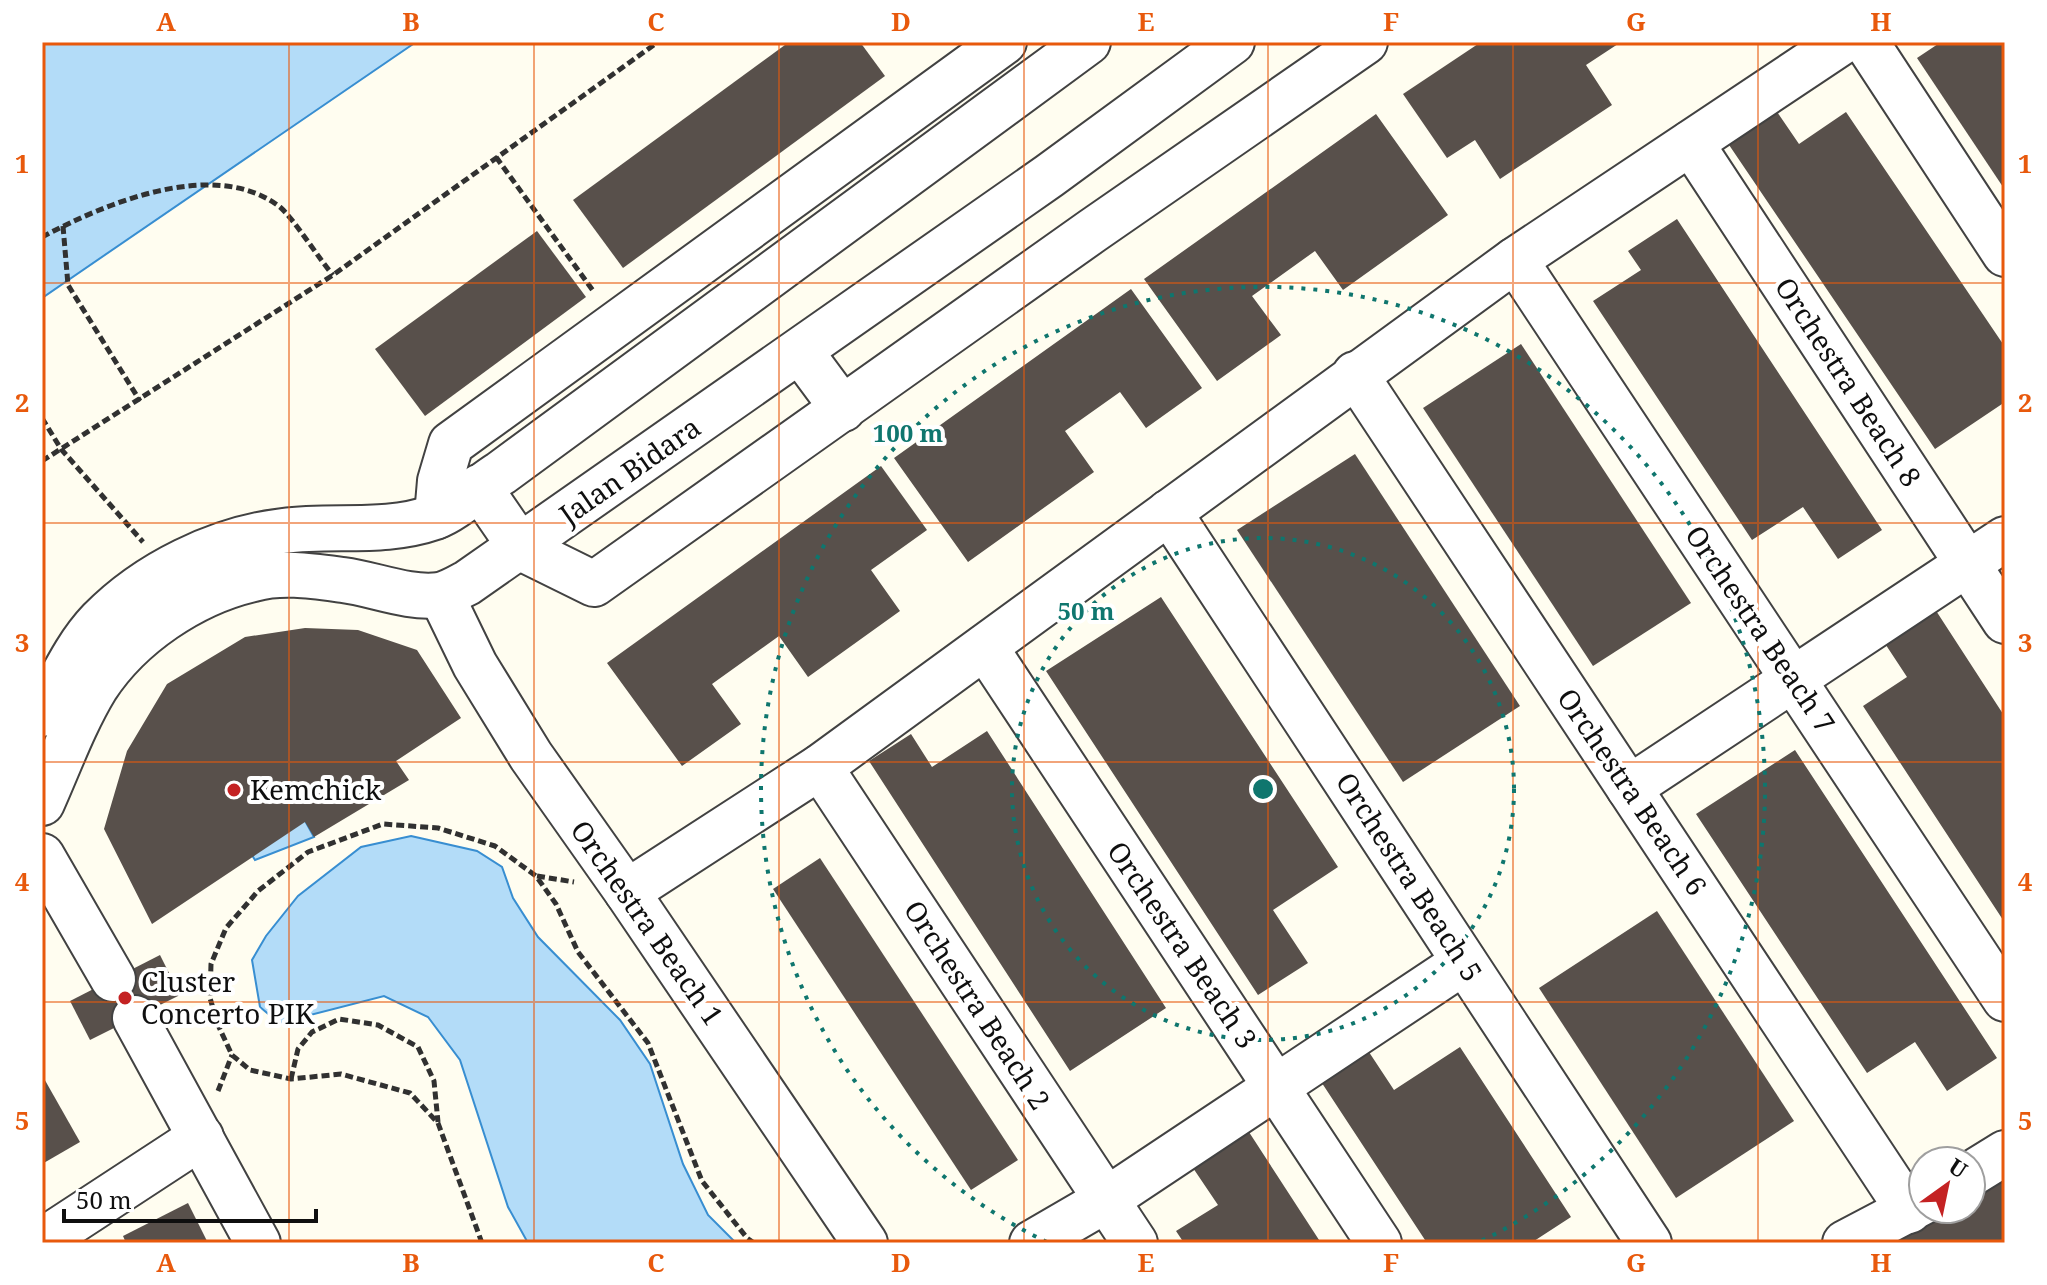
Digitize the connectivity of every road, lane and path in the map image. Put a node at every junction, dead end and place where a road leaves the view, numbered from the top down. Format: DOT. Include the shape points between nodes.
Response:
graph roads {
  1 [pos="658,42"];
  2 [pos="1004,42"];
  3 [pos="1088,42"];
  4 [pos="1232,42"];
  5 [pos="1842,42"];
  6 [pos="1866,42"];
  7 [pos="1355,45"];
  8 [pos="922,101"];
  9 [pos="957,138"];
  10 [pos="1691,143"];
  11 [pos="496,157"];
  12 [pos="1049,176"];
  13 [pos="63,226"];
  14 [pos="1092,231"];
  15 [pos="42,237"];
  16 [pos="2005,254"];
  17 [pos="1515,260"];
  18 [pos="333,275"];
  19 [pos="616,322"];
  20 [pos="800,351"];
  21 [pos="657,357"];
  22 [pos="1355,374"];
  23 [pos="140,401"];
  24 [pos="843,409"];
  25 [pos="42,418"];
  26 [pos="61,449"];
  27 [pos="42,461"];
  28 [pos="479,487"];
  29 [pos="1169,512"];
  30 [pos="437,516"];
  31 [pos="2005,539"];
  32 [pos="521,548"];
  33 [pos="1968,564"];
  34 [pos="168,570"];
  35 [pos="441,595"];
  36 [pos="2005,621"];
  37 [pos="985,647"];
  38 [pos="1793,679"];
  39 [pos="42,714"];
  40 [pos="820,767"];
  41 [pos="1629,788"];
  42 [pos="42,803"];
  43 [pos="42,856"];
  44 [pos="627,892"];
  45 [pos="1464,962"];
  46 [pos="113,979"];
  47 [pos="2005,999"];
  48 [pos="135,1018"];
  49 [pos="291,1079"];
  50 [pos="1276,1087"];
  51 [pos="438,1123"];
  52 [pos="201,1137"];
  53 [pos="2005,1153"];
  54 [pos="1987,1164"];
  55 [pos="1907,1194"];
  56 [pos="1106,1200"];
  57 [pos="1907,1212"];
  58 [pos="42,1241"];
  59 [pos="258,1243"];
  60 [pos="482,1243"];
  61 [pos="754,1243"];
  62 [pos="865,1243"];
  63 [pos="1032,1243"];
  64 [pos="1135,1243"];
  65 [pos="1379,1243"];
  66 [pos="1649,1243"];
  67 [pos="1845,1243"];
  1 -- 11 [label="path"];
  2 -- 8 [label="street"];
  3 -- 9 [label="street"];
  4 -- 12 [label="street, Jalan Bidara"];
  5 -- 10 [label="street"];
  6 -- 16 [label="street"];
  7 -- 14 [label="street"];
  8 -- 9 [label="street"];
  8 -- 19 [label="street"];
  9 -- 21 [label="street"];
  10 -- 17 [label="street"];
  10 -- 33 [label="street, Orchestra Beach 8"];
  11 -- 18 [label="path"];
  11 -- 19 [label="path"];
  12 -- 14 [label="street"];
  12 -- 20 [label="street, Jalan Bidara"];
  13 -- 15 [label="path"];
  13 -- 18 [label="path" via="149,192 213,183 249,190 281,208"];
  13 -- 23 [label="path" via="68,285"];
  14 -- 24 [label="street"];
  17 -- 22 [label="street"];
  17 -- 38 [label="street, Orchestra Beach 7"];
  18 -- 23 [label="path"];
  19 -- 21 [label="street"];
  19 -- 30 [label="street" via="451,444"];
  20 -- 24 [label="street"];
  20 -- 32 [label="street, Jalan Bidara"];
  21 -- 28 [label="street"];
  22 -- 29 [label="street"];
  22 -- 41 [label="street, Orchestra Beach 6"];
  23 -- 26 [label="path"];
  24 -- 32 [label="street" via="594,584"];
  25 -- 26 [label="path"];
  26 -- 27 [label="path"];
  26 -- 34 [label="path"];
  28 -- 30 [label="street"];
  28 -- 32 [label="street"];
  29 -- 37 [label="street"];
  29 -- 45 [label="street, Orchestra Beach 5"];
  30 -- 34 [label="street" via="385,529 283,531 197,555"];
  31 -- 33 [label="street"];
  32 -- 35 [label="street, Jalan Bidara"];
  33 -- 36 [label="street, Orchestra Beach 8"];
  33 -- 38 [label="street"];
  34 -- 39 [label="street" via="99,621"];
  35 -- 42 [label="street" via="299,574 255,578 212,591 132,644 97,687"];
  35 -- 44 [label="street, Orchestra Beach 1" via="475,665 531,756"];
  37 -- 40 [label="street"];
  37 -- 50 [label="street, Orchestra Beach 3"];
  38 -- 41 [label="street"];
  38 -- 47 [label="street, Orchestra Beach 7"];
  40 -- 44 [label="street"];
  40 -- 56 [label="street, Orchestra Beach 2"];
  41 -- 55 [label="street, Orchestra Beach 6"];
  43 -- 46 [label="street"];
  44 -- 62 [label="street, Orchestra Beach 1"];
  45 -- 50 [label="street"];
  45 -- 66 [label="street, Orchestra Beach 5"];
  48 -- 52 [label="street"];
  49 -- 51 [label="path" via="341,1074 410,1093"];
  49 -- 51 [label="path" via="298,1049 312,1032 339,1019 378,1025 418,1047 434,1081"];
  49 -- 61 [label="path" via="250,1070 232,1055 210,998 211,964 226,928 258,891 308,852 383,824 438,828 495,846 536,876 578,952 648,1043 702,1181"];
  50 -- 56 [label="street"];
  50 -- 65 [label="street, Orchestra Beach 3"];
  51 -- 60 [label="path"];
  52 -- 58 [label="street"];
  52 -- 59 [label="street"];
  53 -- 54 [label="street"];
  56 -- 63 [label="street"];
  56 -- 64 [label="street, Orchestra Beach 2"];
  57 -- 67 [label="street"];
}
